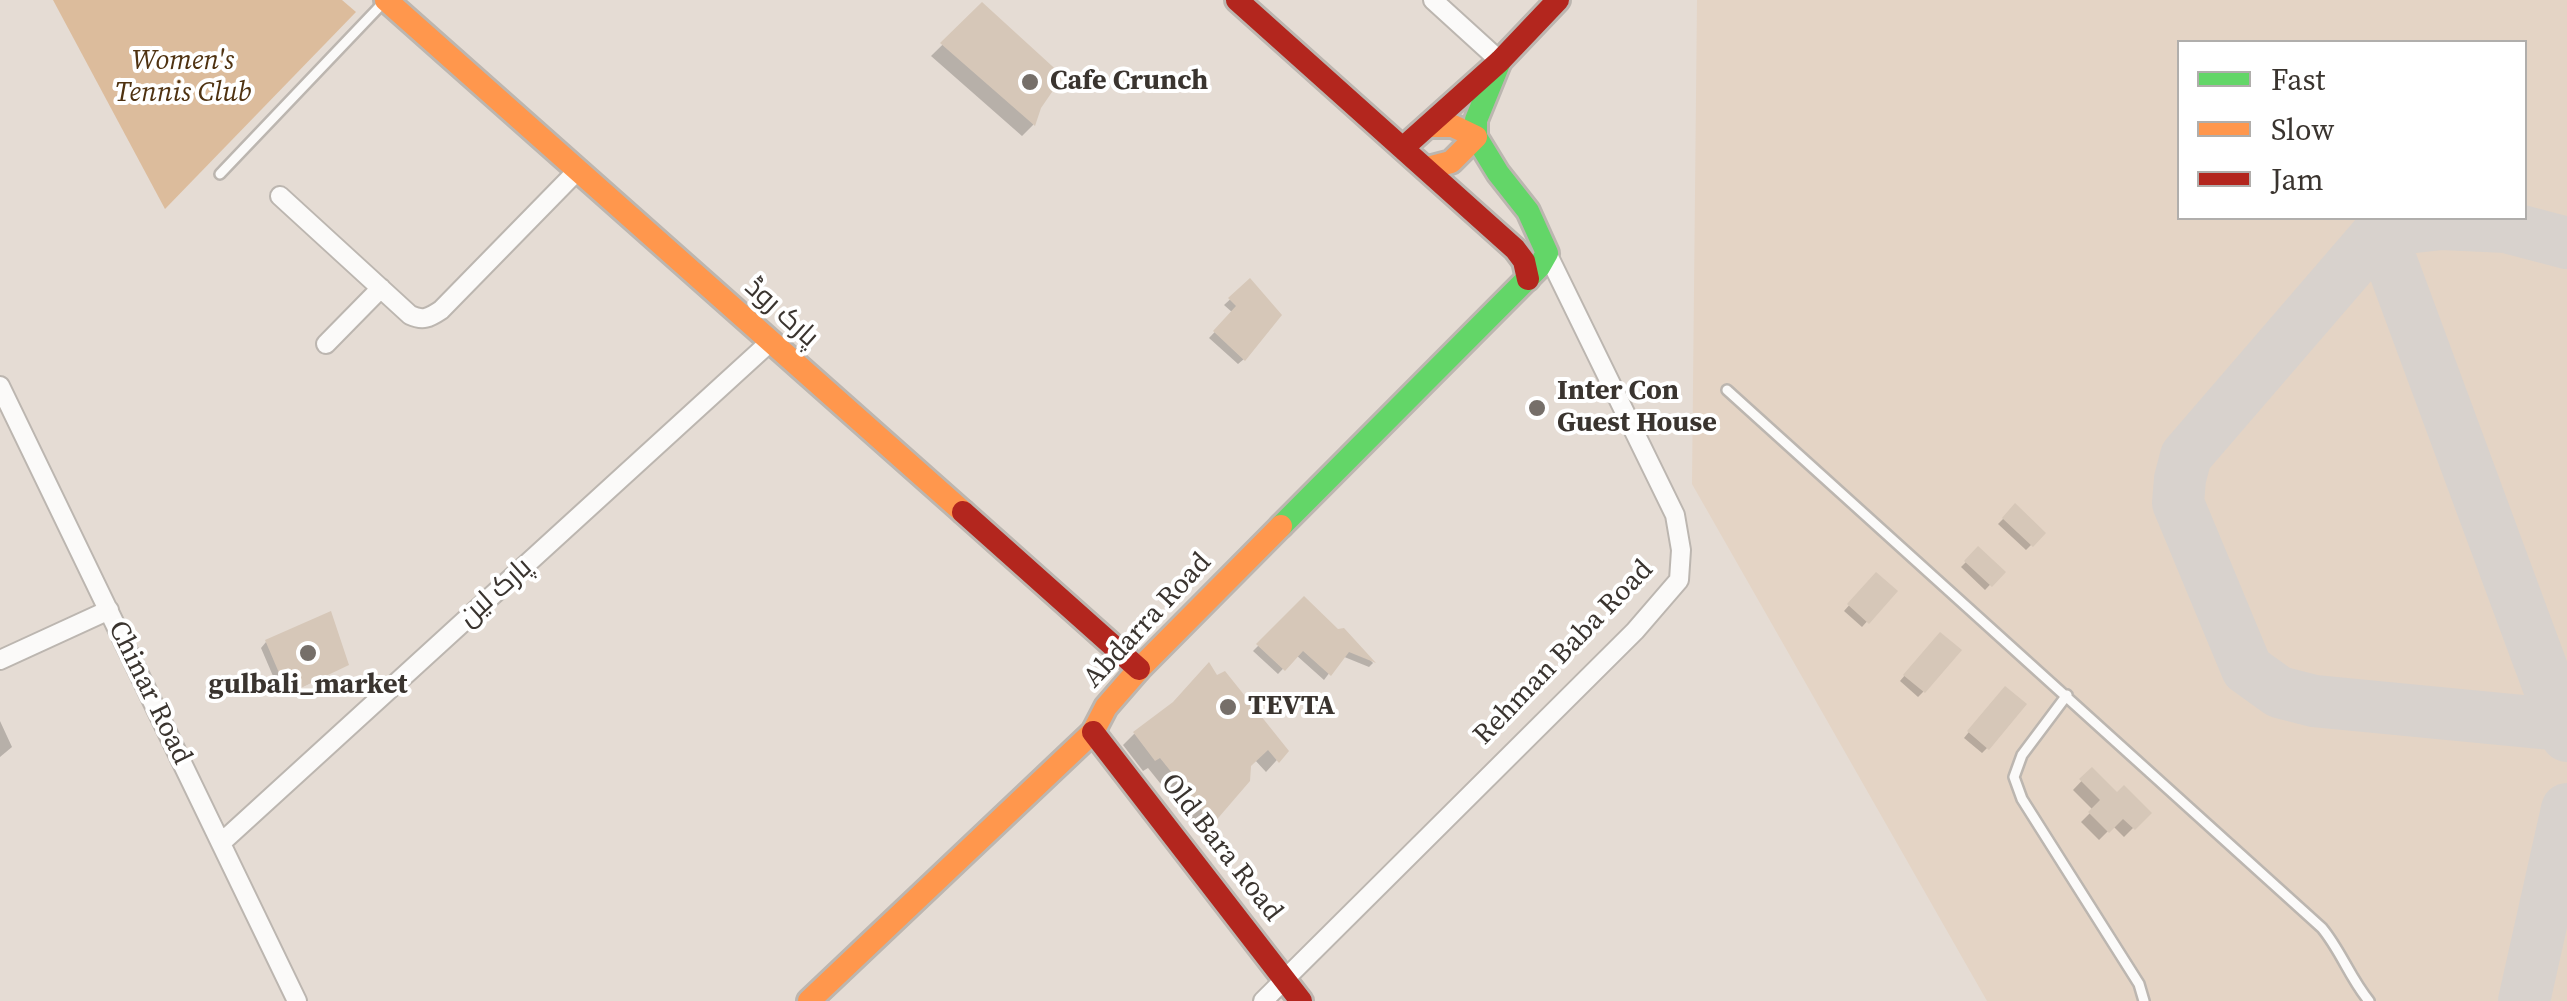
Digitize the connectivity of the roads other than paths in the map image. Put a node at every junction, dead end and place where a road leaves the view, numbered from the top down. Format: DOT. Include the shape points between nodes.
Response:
graph roads {
  1 [pos="386,0"];
  2 [pos="1238,0"];
  3 [pos="1433,0"];
  4 [pos="1558,0"];
  5 [pos="1500,61"];
  6 [pos="1428,126"];
  7 [pos="1476,137"];
  8 [pos="1404,147"];
  9 [pos="1428,168"];
  10 [pos="576,171"];
  11 [pos="220,174"];
  12 [pos="280,196"];
  13 [pos="1548,253"];
  14 [pos="1528,279"];
  15 [pos="381,288"];
  16 [pos="769,343"];
  17 [pos="326,344"];
  18 [pos="0,386"];
  19 [pos="1727,390"];
  20 [pos="109,610"];
  21 [pos="0,660"];
  22 [pos="1140,669"];
  23 [pos="2067,696"];
  24 [pos="1092,732"];
  25 [pos="222,842"];
  26 [pos="1284,978"];
  27 [pos="297,1001"];
  28 [pos="809,1001"];
  29 [pos="1262,1001"];
  30 [pos="1300,1001"];
  31 [pos="2144,1001"];
  32 [pos="2370,1001"];
  1 -- 10 [label="street, پارک روڈ"];
  1 -- 11 [label="lane"];
  2 -- 8 [label="street"];
  3 -- 5 [label="street"];
  4 -- 5 [label="street"];
  5 -- 6 [label="street"];
  5 -- 7 [label="street" via="1476,120"];
  6 -- 7 [label="street" via="1452,126"];
  6 -- 8 [label="street"];
  7 -- 9 [label="street" via="1451,162"];
  7 -- 13 [label="street" via="1528,210"];
  8 -- 9 [label="street"];
  9 -- 14 [label="street" via="1520,254"];
  10 -- 15 [label="street" via="429,318 410,315"];
  10 -- 16 [label="street, پارک روڈ"];
  12 -- 15 [label="street"];
  13 -- 14 [label="street"];
  13 -- 26 [label="street, Rehman Baba Road" via="1675,515 1679,580"];
  14 -- 22 [label="street, Abdarra Road"];
  15 -- 17 [label="street"];
  16 -- 22 [label="street, پارک روڈ"];
  16 -- 25 [label="street, پارک لین"];
  18 -- 20 [label="street, Chinar Road"];
  19 -- 23 [label="lane"];
  20 -- 21 [label="street"];
  20 -- 25 [label="street, Chinar Road"];
  22 -- 24 [label="street, Abdarra Road"];
  23 -- 31 [label="lane" via="2022,755 2014,777"];
  23 -- 32 [label="lane" via="2322,928"];
  24 -- 26 [label="street, Old Bara Road"];
  24 -- 28 [label="street, Abdarra Road"];
  25 -- 27 [label="street, Chinar Road"];
  26 -- 29 [label="street, Rehman Baba Road"];
  26 -- 30 [label="street, Old Bara Road"];
}
